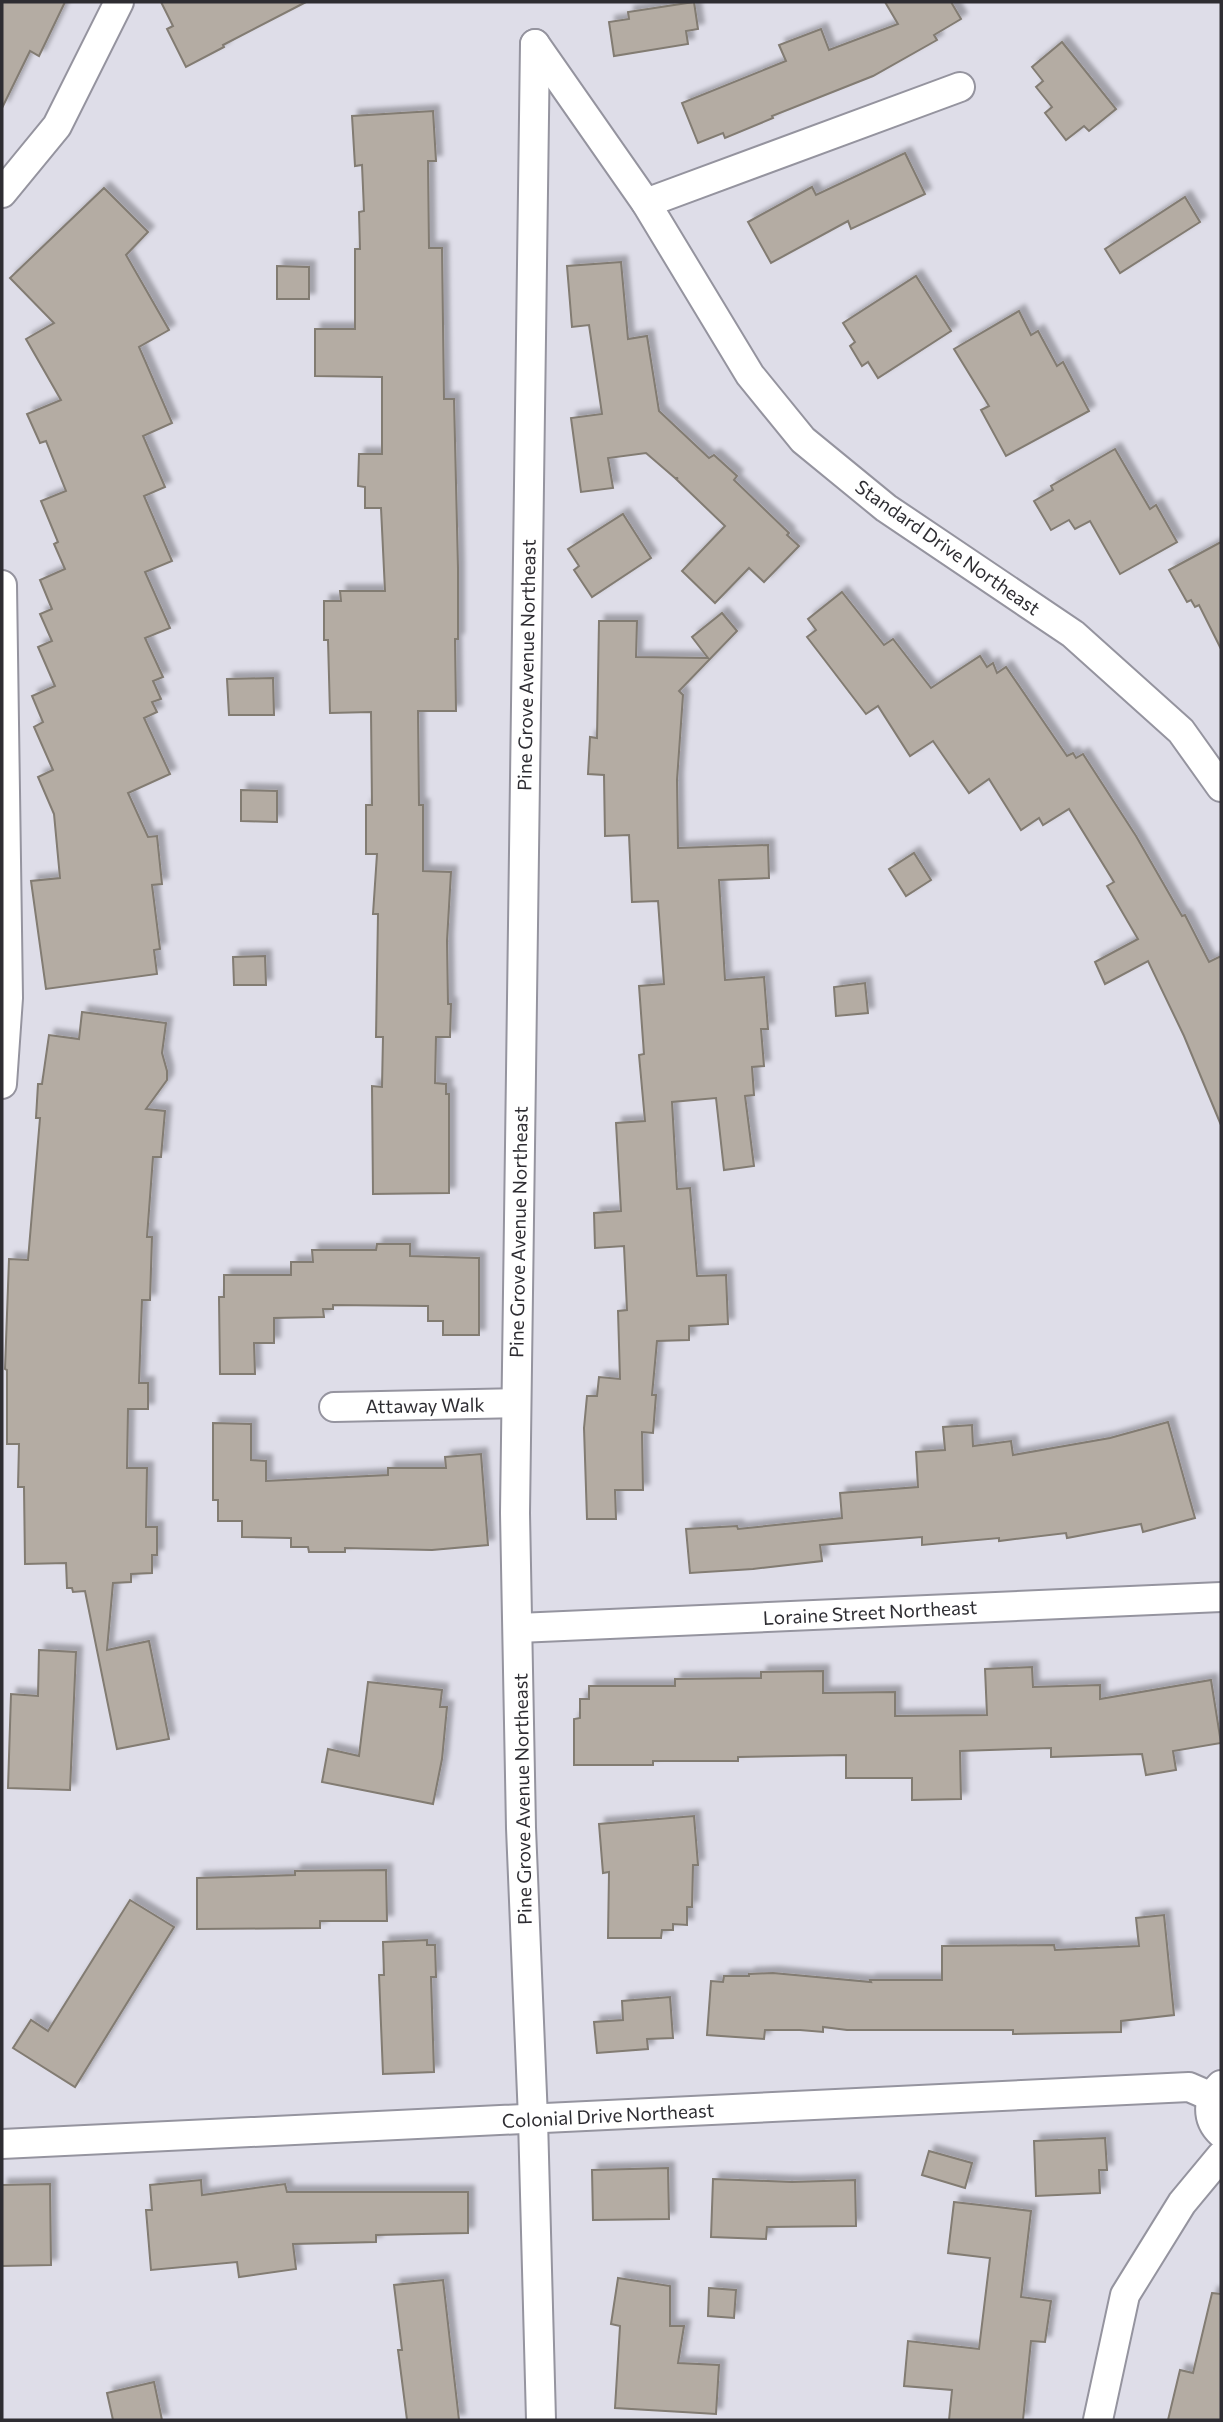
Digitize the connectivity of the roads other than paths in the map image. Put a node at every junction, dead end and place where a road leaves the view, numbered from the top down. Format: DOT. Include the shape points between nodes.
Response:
graph roads {
  1 [pos="119,2"];
  2 [pos="535,44"];
  3 [pos="960,88"];
  4 [pos="2,193"];
  5 [pos="646,203"];
  6 [pos="2,584"];
  7 [pos="3,786"];
  8 [pos="1221,787"];
  9 [pos="3,878"];
  10 [pos="2,1084"];
  11 [pos="516,1403"];
  12 [pos="334,1407"];
  13 [pos="1221,1597"];
  14 [pos="519,1628"];
  15 [pos="1217,2091"];
  16 [pos="533,2119"];
  17 [pos="1221,2133"];
  18 [pos="2,2144"];
  19 [pos="1221,2156"];
  20 [pos="541,2420"];
  21 [pos="1098,2420"];
  1 -- 4 [label="street" via="57,126"];
  2 -- 5 [label="street, Standard Drive Northeast"];
  2 -- 11 [label="street, Pine Grove Avenue Northeast"];
  3 -- 5 [label="street"];
  5 -- 8 [label="street, Standard Drive Northeast" via="751,375 803,440 886,508 1073,635 1181,731"];
  6 -- 7 [label="street"];
  7 -- 9 [label="street"];
  9 -- 10 [label="street" via="8,998"];
  11 -- 12 [label="street, Attaway Walk"];
  11 -- 14 [label="street, Pine Grove Avenue Northeast"];
  13 -- 14 [label="street, Loraine Street Northeast"];
  14 -- 16 [label="street, Pine Grove Avenue Northeast" via="521,1828"];
  15 -- 16 [label="street, Colonial Drive Northeast" via="1189,2087"];
  15 -- 17 [label="street" via="1211,2119"];
  16 -- 18 [label="street, Colonial Drive Northeast"];
  16 -- 20 [label="street, Pine Grove Avenue Northeast"];
  19 -- 21 [label="street" via="1182,2203 1125,2295"];
}
